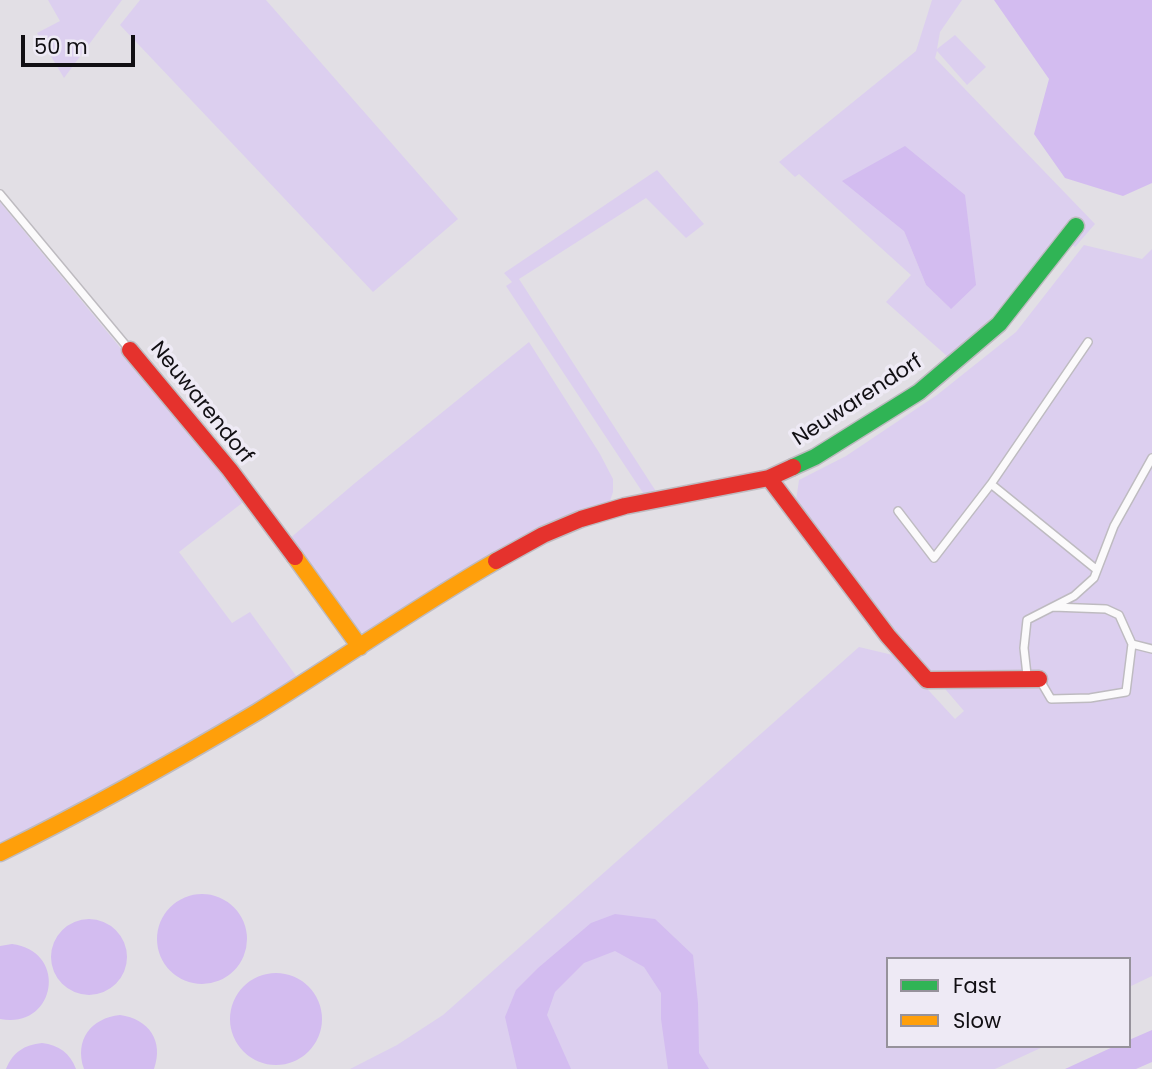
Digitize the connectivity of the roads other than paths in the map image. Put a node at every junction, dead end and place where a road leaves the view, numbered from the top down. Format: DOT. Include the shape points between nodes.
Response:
graph roads {
  1 [pos="0,194"];
  2 [pos="1076,226"];
  3 [pos="1088,342"];
  4 [pos="130,349"];
  5 [pos="1152,458"];
  6 [pos="769,478"];
  7 [pos="990,484"];
  8 [pos="898,512"];
  9 [pos="1097,570"];
  10 [pos="1052,607"];
  11 [pos="1132,644"];
  12 [pos="360,647"];
  13 [pos="1152,649"];
  14 [pos="1033,679"];
  15 [pos="0,853"];
  1 -- 4 [label="lane, Neuwarendorf"];
  2 -- 6 [label="street, Neuwarendorf" via="999,324 919,392 815,457"];
  3 -- 7 [label="lane"];
  4 -- 12 [label="street, Neuwarendorf" via="230,471"];
  5 -- 9 [label="lane" via="1114,526"];
  6 -- 12 [label="street, Neuwarendorf" via="581,519 483,569"];
  6 -- 14 [label="street" via="888,636 927,680"];
  7 -- 8 [label="lane" via="934,558"];
  7 -- 9 [label="lane"];
  9 -- 10 [label="lane" via="1074,596"];
  10 -- 11 [label="lane" via="1106,608 1119,615"];
  10 -- 14 [label="lane" via="1027,620 1024,648"];
  11 -- 13 [label="lane"];
  11 -- 14 [label="lane" via="1126,692 1051,699"];
  12 -- 15 [label="street, Neuwarendorf" via="144,778"];
}
